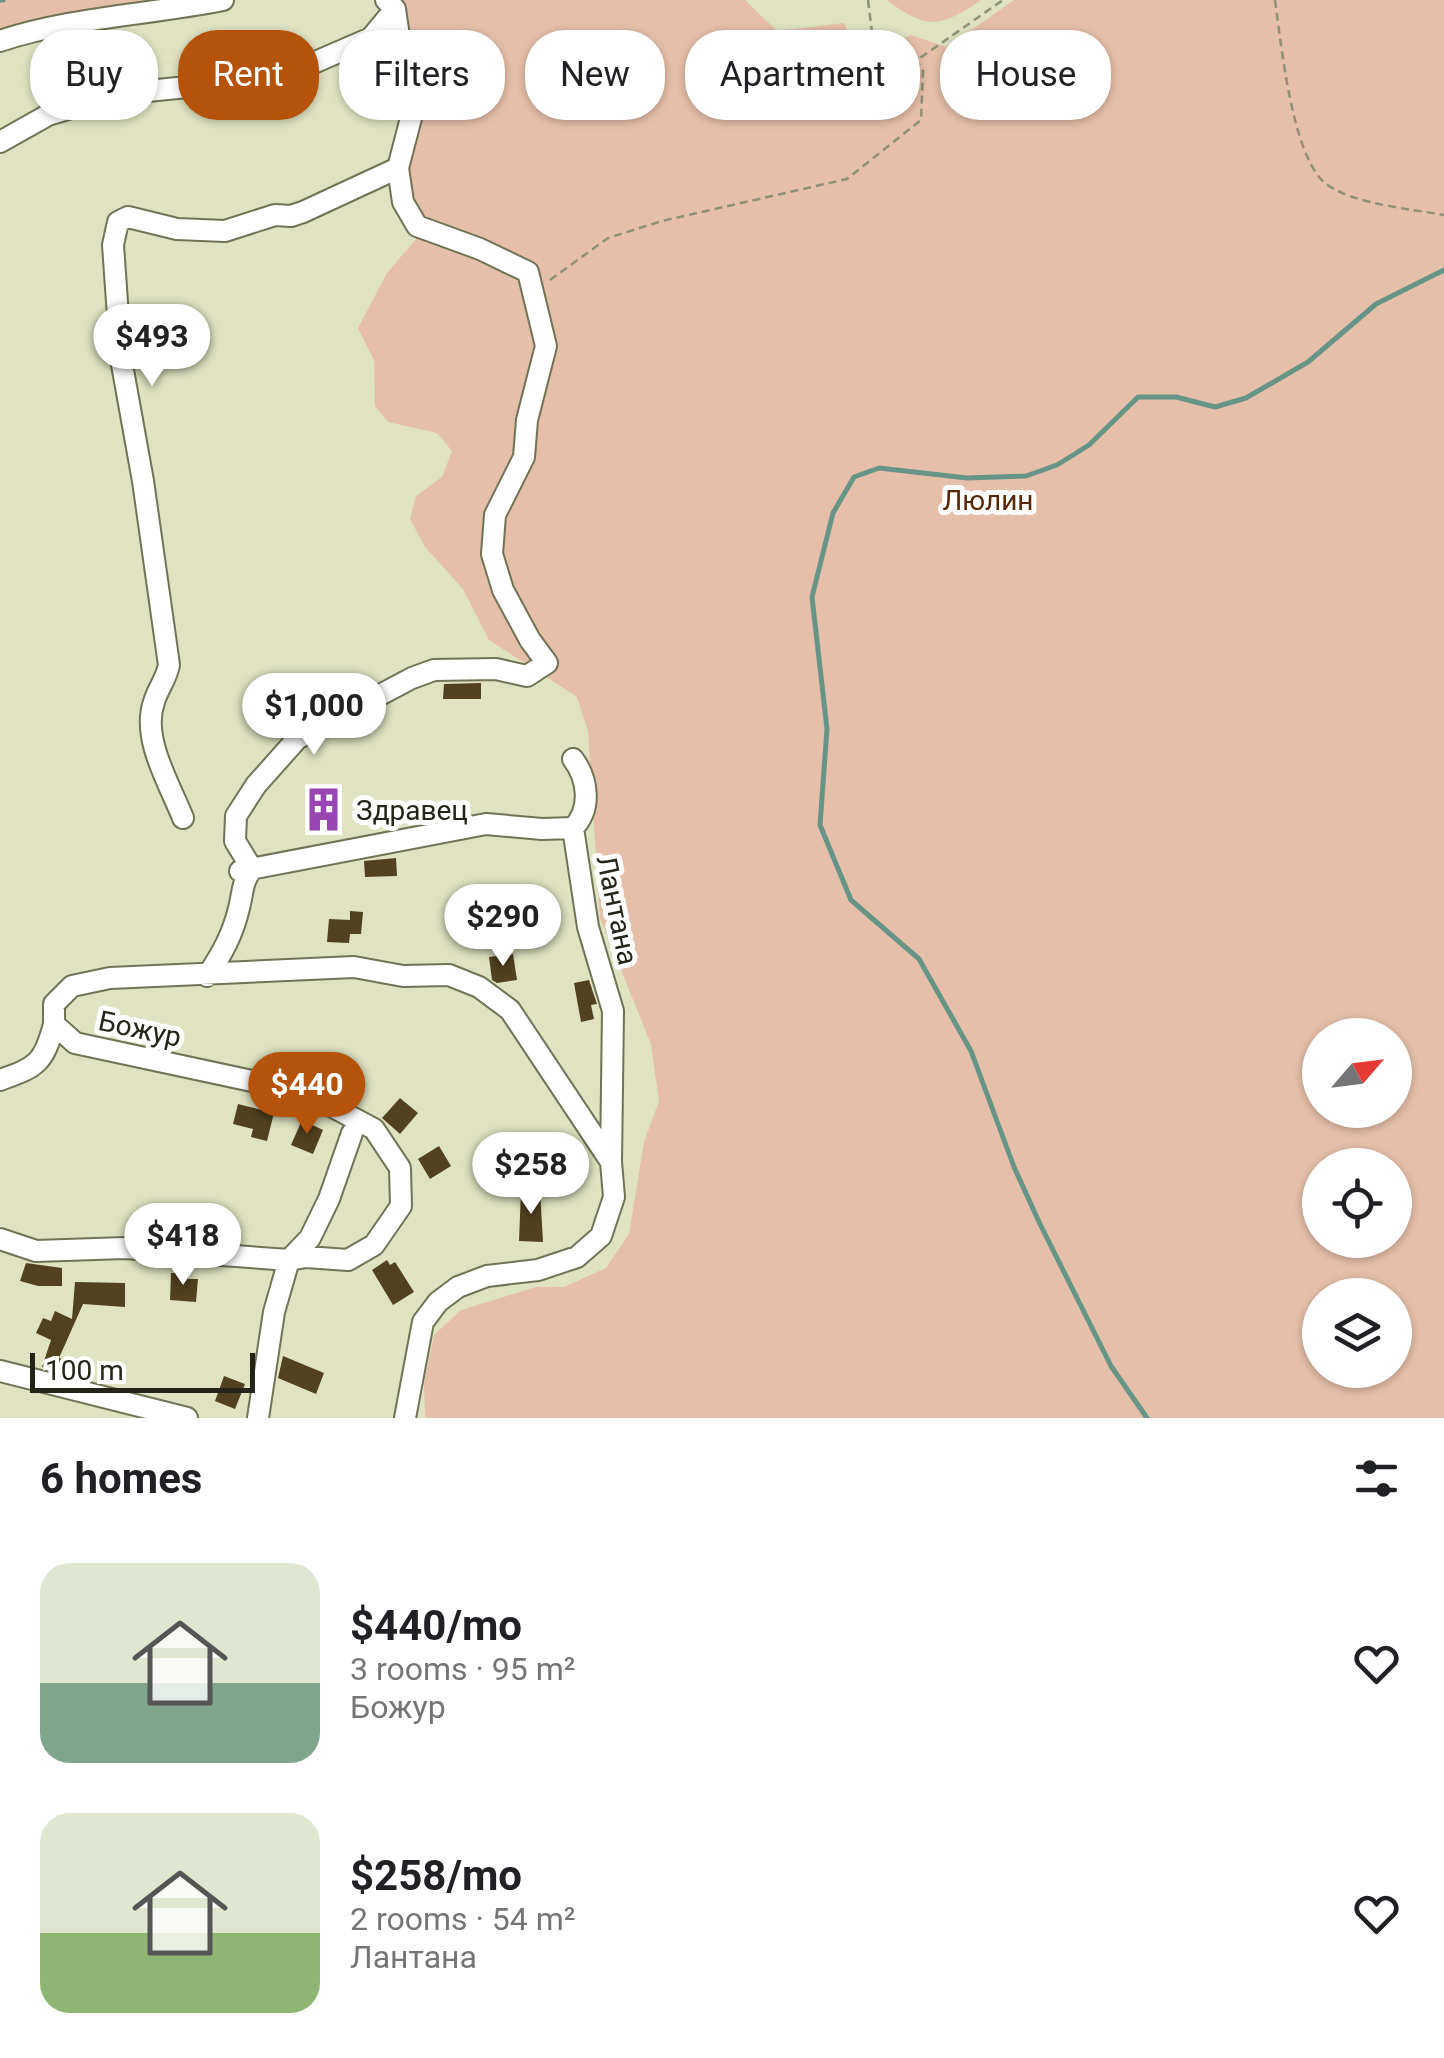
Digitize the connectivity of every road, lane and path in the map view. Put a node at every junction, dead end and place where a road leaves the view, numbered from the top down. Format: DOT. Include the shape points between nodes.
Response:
graph roads {
  1 [pos="223,0"];
  2 [pos="868,0"];
  3 [pos="1003,0"];
  4 [pos="1275,0"];
  5 [pos="391,4"];
  6 [pos="872,30"];
  7 [pos="0,41"];
  8 [pos="920,58"];
  9 [pos="920,66"];
  10 [pos="0,142"];
  11 [pos="398,168"];
  12 [pos="1444,214"];
  13 [pos="535,279"];
  14 [pos="572,760"];
  15 [pos="183,818"];
  16 [pos="573,828"];
  17 [pos="243,871"];
  18 [pos="207,976"];
  19 [pos="54,1024"];
  20 [pos="0,1080"];
  21 [pos="352,1133"];
  22 [pos="611,1162"];
  23 [pos="0,1239"];
  24 [pos="289,1260"];
  25 [pos="0,1371"];
  26 [pos="187,1418"];
  27 [pos="258,1418"];
  28 [pos="405,1418"];
  1 -- 7 [label="street" via="42,26"];
  2 -- 6 [label="path"];
  3 -- 8 [label="path"];
  4 -- 12 [label="path" via="1306,160 1326,184 1349,196"];
  5 -- 10 [label="street" via="371,38 251,90 196,86 118,94 48,115"];
  5 -- 11 [label="street" via="411,118"];
  9 -- 13 [label="path" via="921,120 847,179 608,238"];
  11 -- 13 [label="street" via="402,202 417,226"];
  11 -- 15 [label="street" via="303,212 226,231 128,217 118,222 122,359 169,665 151,728"];
  13 -- 17 [label="street" via="546,346 524,456 495,515 492,554 503,590 547,663 527,676 434,670 297,738 236,816"];
  14 -- 16 [label="street" via="586,790"];
  16 -- 17 [label="street" via="486,824"];
  16 -- 22 [label="street, Лантана" via="588,926 613,1012"];
  17 -- 18 [label="street" via="228,944"];
  18 -- 19 [label="street, Божур" via="110,978 72,986 54,1004"];
  18 -- 22 [label="street, Божур" via="354,967 449,975 479,987 510,1010"];
  19 -- 20 [label="street" via="47,1054 30,1070"];
  19 -- 24 [label="street, Божур" via="76,1043 266,1084 374,1128 400,1168 401,1206 374,1245 348,1260"];
  21 -- 24 [label="street" via="310,1238"];
  22 -- 28 [label="street, Лантана" via="614,1197 601,1236 576,1257 487,1276 438,1302 422,1322"];
  23 -- 24 [label="street, Божур" via="36,1251 125,1248"];
  24 -- 27 [label="street"];
  25 -- 26 [label="street"];
}
